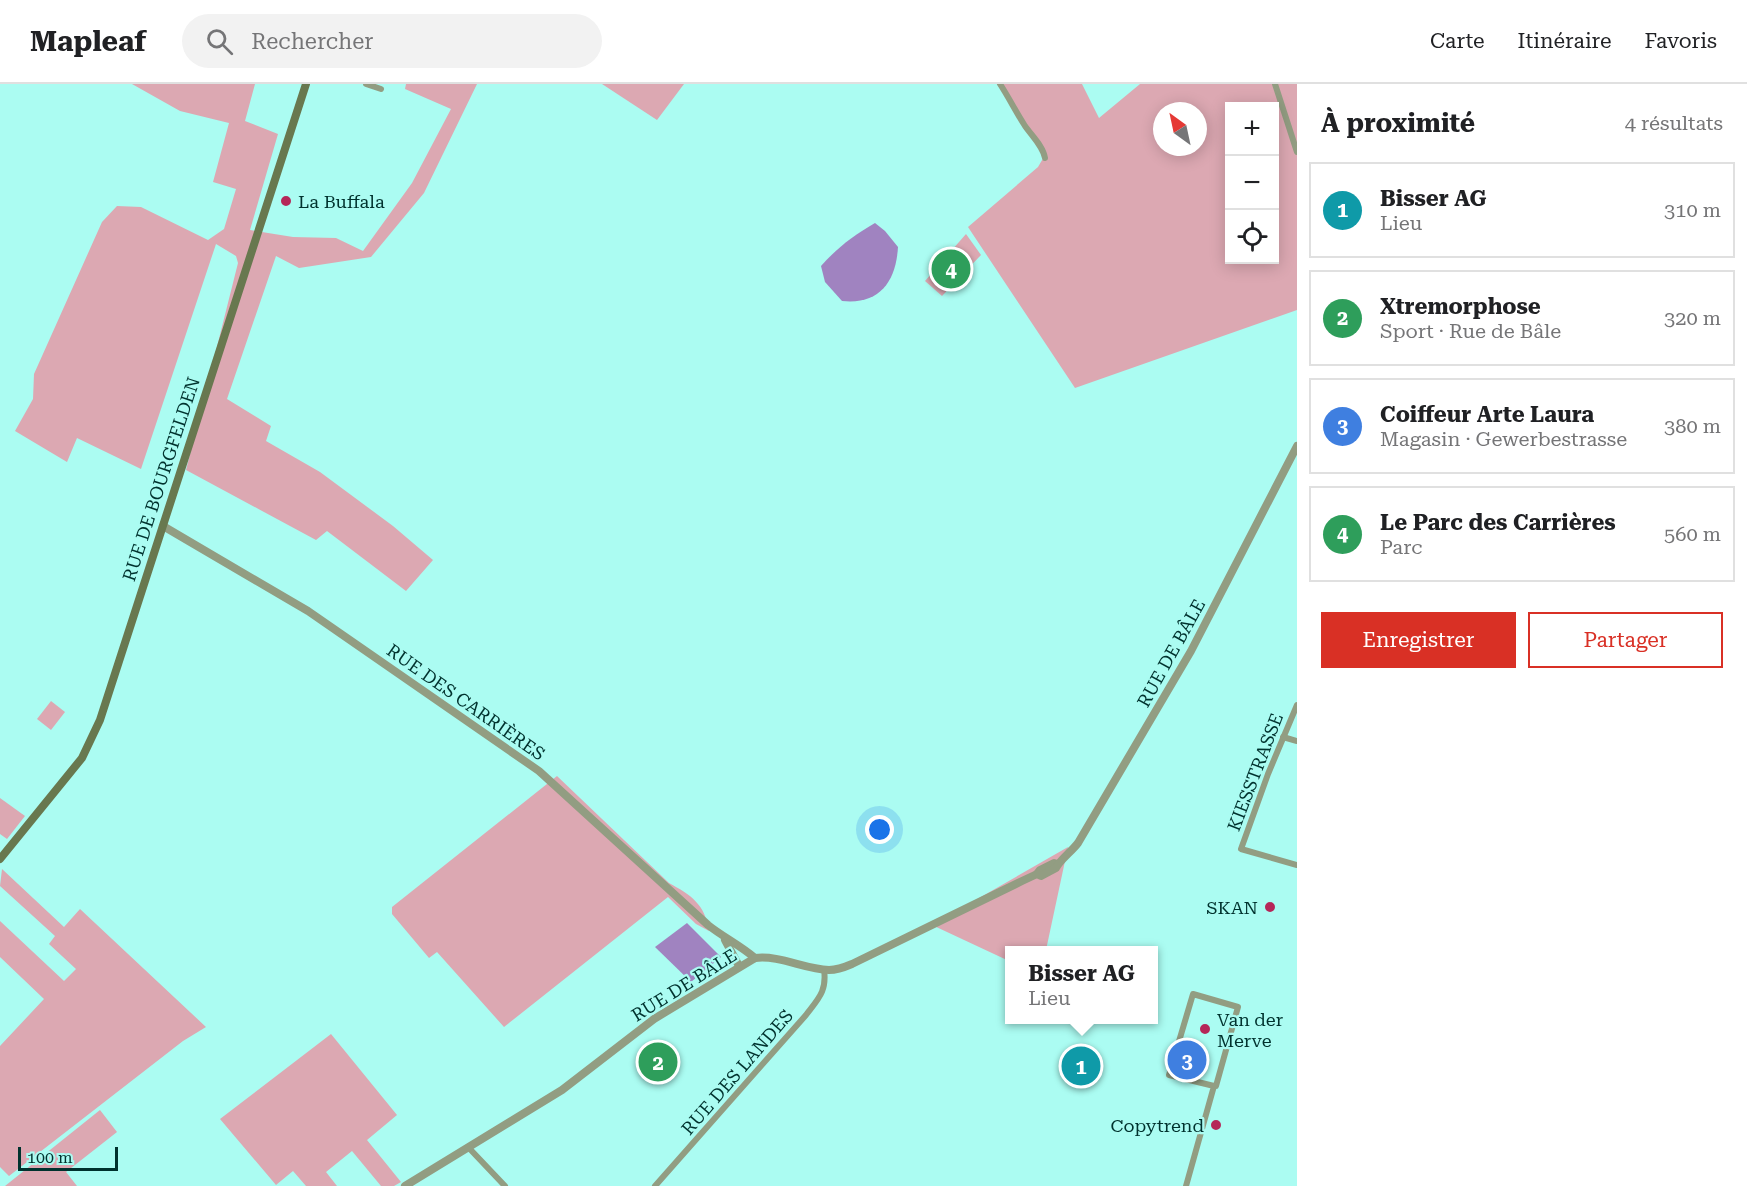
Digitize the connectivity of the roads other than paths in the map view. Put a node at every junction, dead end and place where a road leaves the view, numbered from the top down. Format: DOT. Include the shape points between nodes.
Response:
graph roads {
  1 [pos="306,84"];
  2 [pos="366,84"];
  3 [pos="1000,84"];
  4 [pos="1275,84"];
  5 [pos="381,89"];
  6 [pos="1297,152"];
  7 [pos="1045,158"];
  8 [pos="1297,446"];
  9 [pos="163,526"];
  10 [pos="1297,705"];
  11 [pos="1283,737"];
  12 [pos="1297,741"];
  13 [pos="0,859"];
  14 [pos="1297,865"];
  15 [pos="725,938"];
  16 [pos="755,958"];
  17 [pos="739,966"];
  18 [pos="824,969"];
  19 [pos="1216,1086"];
  20 [pos="468,1147"];
  21 [pos="405,1186"];
  22 [pos="506,1186"];
  23 [pos="654,1186"];
  24 [pos="1186,1186"];
  1 -- 9 [label="main road, RUE DE BOURGFELDEN"];
  2 -- 5 [label="street"];
  3 -- 7 [label="street"];
  4 -- 6 [label="street"];
  8 -- 18 [label="street, RUE DE BÂLE" via="1191,651 1070,854 1041,876 1037,874 852,964"];
  9 -- 13 [label="main road, RUE DE BOURGFELDEN" via="100,720 82,758"];
  9 -- 15 [label="street, RUE DES CARRIÈRES" via="308,611 539,771"];
  10 -- 11 [label="street, KIESSTRASSE"];
  11 -- 12 [label="street"];
  11 -- 14 [label="street, KIESSTRASSE" via="1241,849"];
  15 -- 16 [label="street, RUE DES CARRIÈRES"];
  15 -- 17 [label="street, RUE DES CARRIÈRES"];
  16 -- 17 [label="street, RUE DE BÂLE"];
  16 -- 18 [label="street, RUE DE BÂLE"];
  17 -- 20 [label="street, RUE DE BÂLE" via="654,1019 562,1090"];
  18 -- 23 [label="street, RUE DES LANDES" via="824,989 806,1015"];
  19 -- 24 [label="street" via="1238,1007 1193,994 1169,1075 1214,1086"];
  20 -- 21 [label="street, RUE DE BÂLE"];
  20 -- 22 [label="street"];
}
